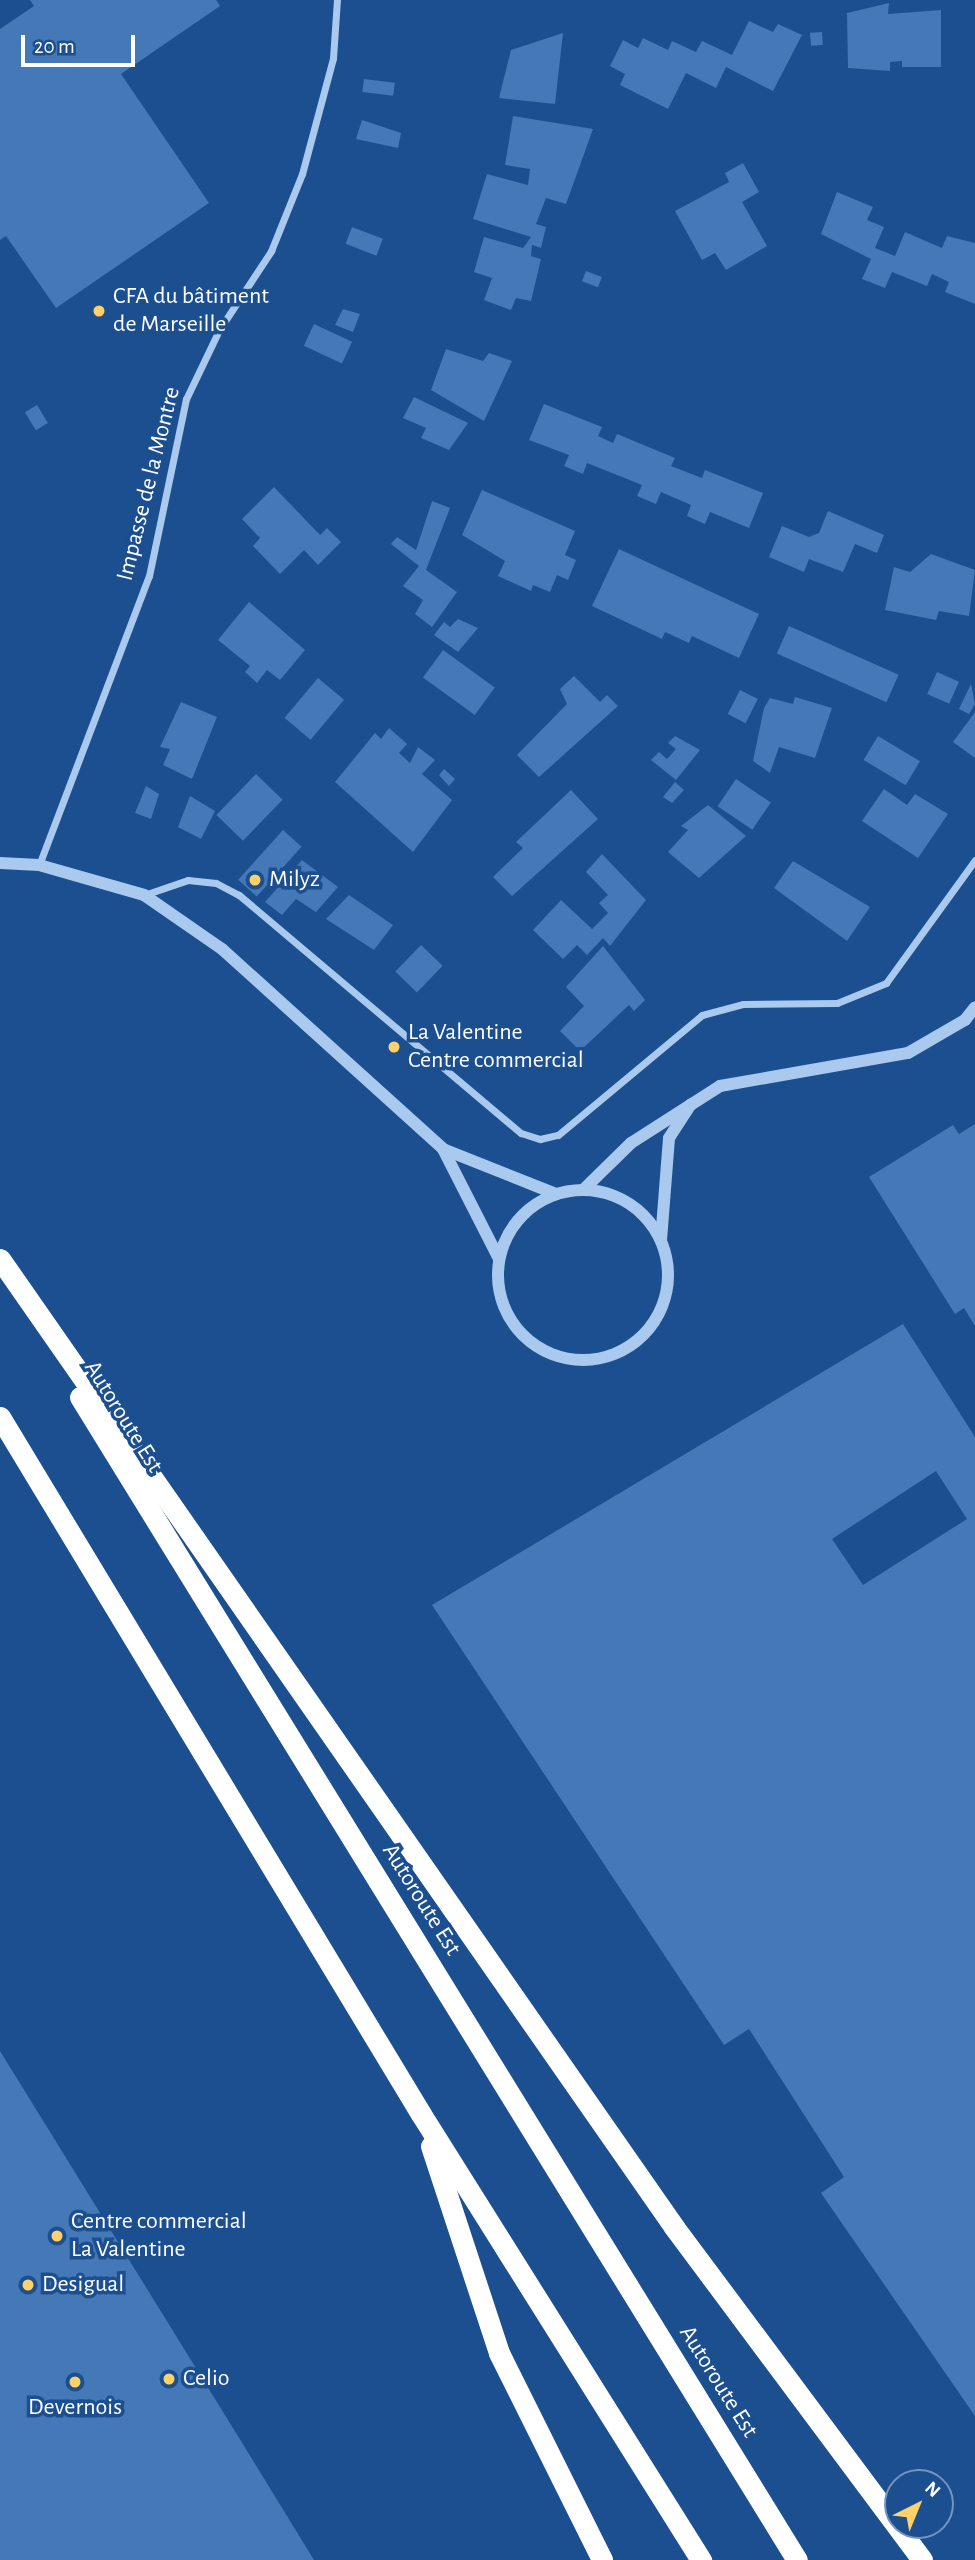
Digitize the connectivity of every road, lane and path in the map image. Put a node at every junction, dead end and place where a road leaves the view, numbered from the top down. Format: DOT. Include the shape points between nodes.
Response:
graph roads {
  1 [pos="337,0"];
  2 [pos="975,860"];
  3 [pos="0,863"];
  4 [pos="39,865"];
  5 [pos="144,895"];
  6 [pos="975,1007"];
  7 [pos="695,1098"];
  8 [pos="443,1149"];
  9 [pos="583,1190"];
  10 [pos="556,1194"];
  11 [pos="661,1240"];
  12 [pos="0,1259"];
  13 [pos="499,1259"];
  14 [pos="0,1267"];
  15 [pos="0,1417"];
  16 [pos="421,2114"];
  17 [pos="602,2560"];
  18 [pos="701,2560"];
  19 [pos="797,2560"];
  20 [pos="922,2560"];
  1 -- 4 [label="street, Impasse de la Montre" via="334,58 302,174 271,251 219,330 186,399 149,576"];
  2 -- 5 [label="street" via="886,983 837,1003 743,1004 702,1015 558,1135 540,1139 521,1133 239,895 216,883 188,880"];
  3 -- 4 [label="street"];
  4 -- 5 [label="street"];
  5 -- 8 [label="street" via="222,949"];
  6 -- 7 [label="street" via="965,1020 908,1053 720,1086"];
  7 -- 9 [label="street" via="631,1143"];
  7 -- 11 [label="street" via="669,1138"];
  8 -- 10 [label="street"];
  8 -- 13 [label="street"];
  9 -- 10 [label="street"];
  9 -- 11 [label="street" via="630,1203"];
  10 -- 13 [label="street" via="516,1223"];
  11 -- 13 [label="street" via="668,1269 654,1324 633,1345 607,1357 559,1356 526,1338 505,1306"];
  12 -- 20 [label="highway" via="667,2217"];
  14 -- 19 [label="highway, Autoroute Est"];
  15 -- 16 [label="highway"];
  16 -- 17 [label="highway" via="499,2353"];
  16 -- 18 [label="highway"];
}
